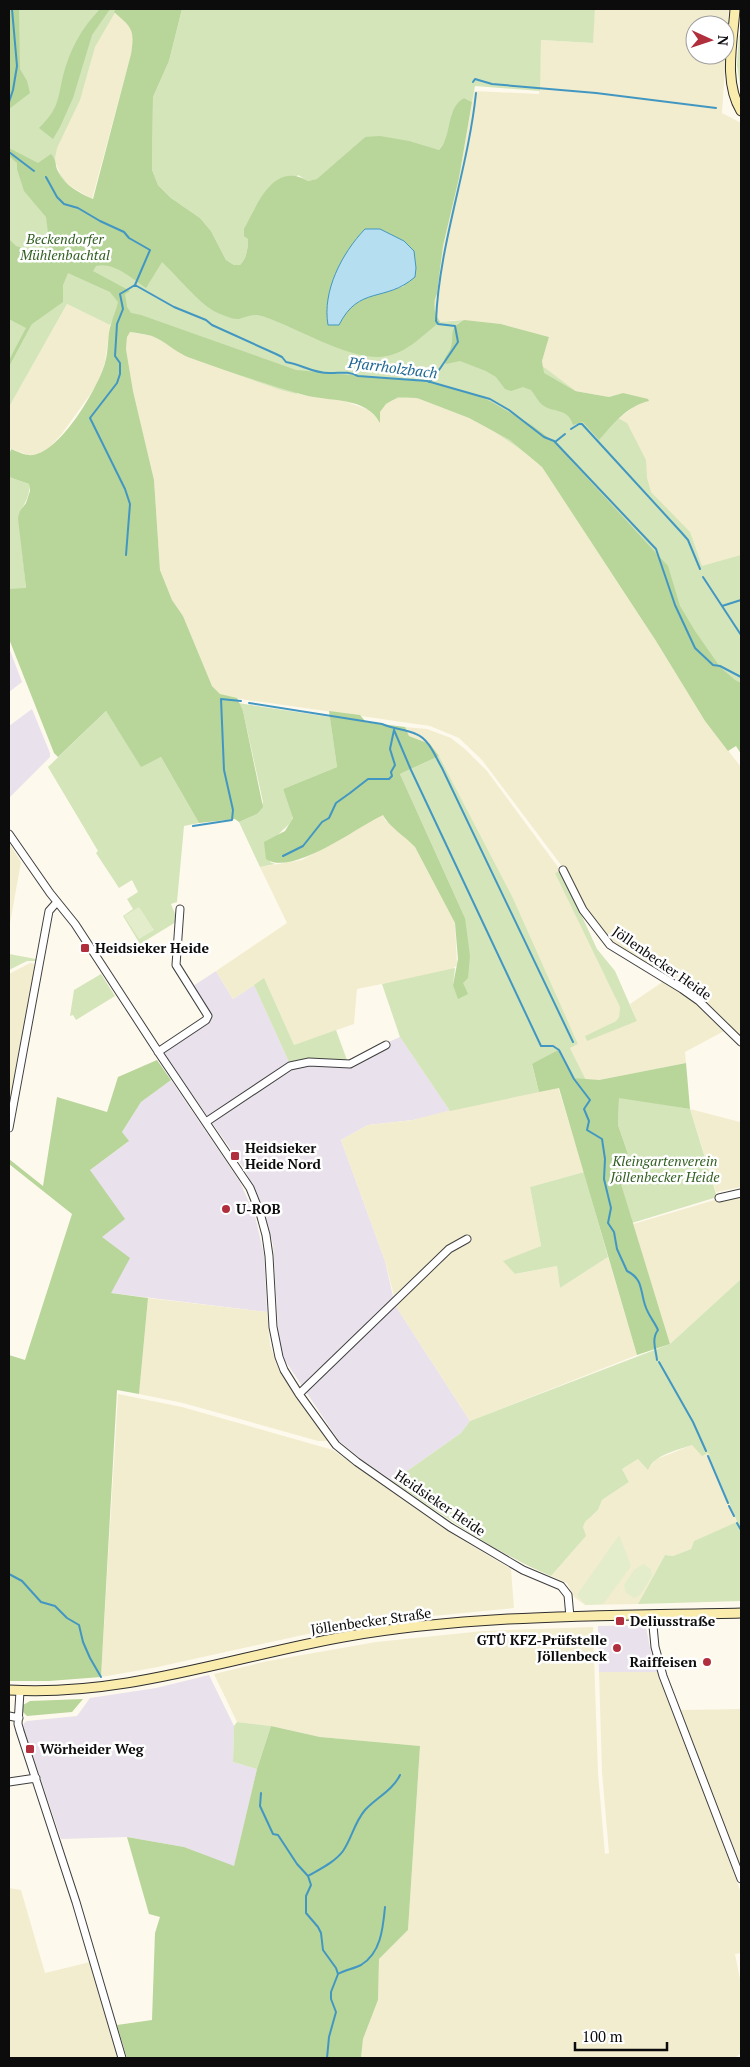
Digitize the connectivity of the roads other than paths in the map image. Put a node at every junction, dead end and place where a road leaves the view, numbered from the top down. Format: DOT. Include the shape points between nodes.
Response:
graph roads {
  1 [pos="734,9"];
  2 [pos="741,111"];
  3 [pos="9,834"];
  4 [pos="563,870"];
  5 [pos="57,902"];
  6 [pos="180,909"];
  7 [pos="741,1042"];
  8 [pos="386,1045"];
  9 [pos="158,1052"];
  10 [pos="206,1122"];
  11 [pos="9,1128"];
  12 [pos="741,1193"];
  13 [pos="719,1198"];
  14 [pos="467,1239"];
  15 [pos="299,1394"];
  16 [pos="741,1613"];
  17 [pos="652,1615"];
  18 [pos="570,1617"];
  19 [pos="9,1690"];
  20 [pos="20,1691"];
  21 [pos="9,1716"];
  22 [pos="19,1718"];
  23 [pos="36,1778"];
  24 [pos="9,1782"];
  25 [pos="741,1879"];
  26 [pos="122,2058"];
  1 -- 2 [label="main road" via="732,80"];
  3 -- 5 [label="street, Heidsieker Heide"];
  4 -- 7 [label="street, Jöllenbecker Heide" via="583,910 610,944 699,1001"];
  5 -- 9 [label="street, Heidsieker Heide" via="73,920"];
  5 -- 11 [label="street" via="49,911"];
  6 -- 9 [label="street" via="176,965 208,1016"];
  8 -- 10 [label="street" via="350,1064 309,1062 290,1066"];
  9 -- 10 [label="street, Heidsieker Heide"];
  10 -- 15 [label="street, Heidsieker Heide" via="250,1188 260,1213 269,1256 275,1343 284,1370"];
  12 -- 13 [label="street"];
  14 -- 15 [label="street" via="449,1249"];
  15 -- 18 [label="street, Heidsieker Heide" via="336,1445 357,1462 475,1542 523,1570 561,1586 568,1595"];
  16 -- 17 [label="main road, Jöllenbecker Straße"];
  17 -- 18 [label="main road, Jöllenbecker Straße"];
  17 -- 25 [label="street" via="655,1647 663,1676"];
  18 -- 20 [label="main road, Jöllenbecker Straße" via="385,1631 275,1650 142,1681 86,1689"];
  19 -- 20 [label="main road, Jöllenbecker Straße"];
  20 -- 22 [label="street"];
  21 -- 22 [label="street"];
  22 -- 23 [label="street" via="20,1731"];
  23 -- 24 [label="street"];
  23 -- 26 [label="street"];
}
